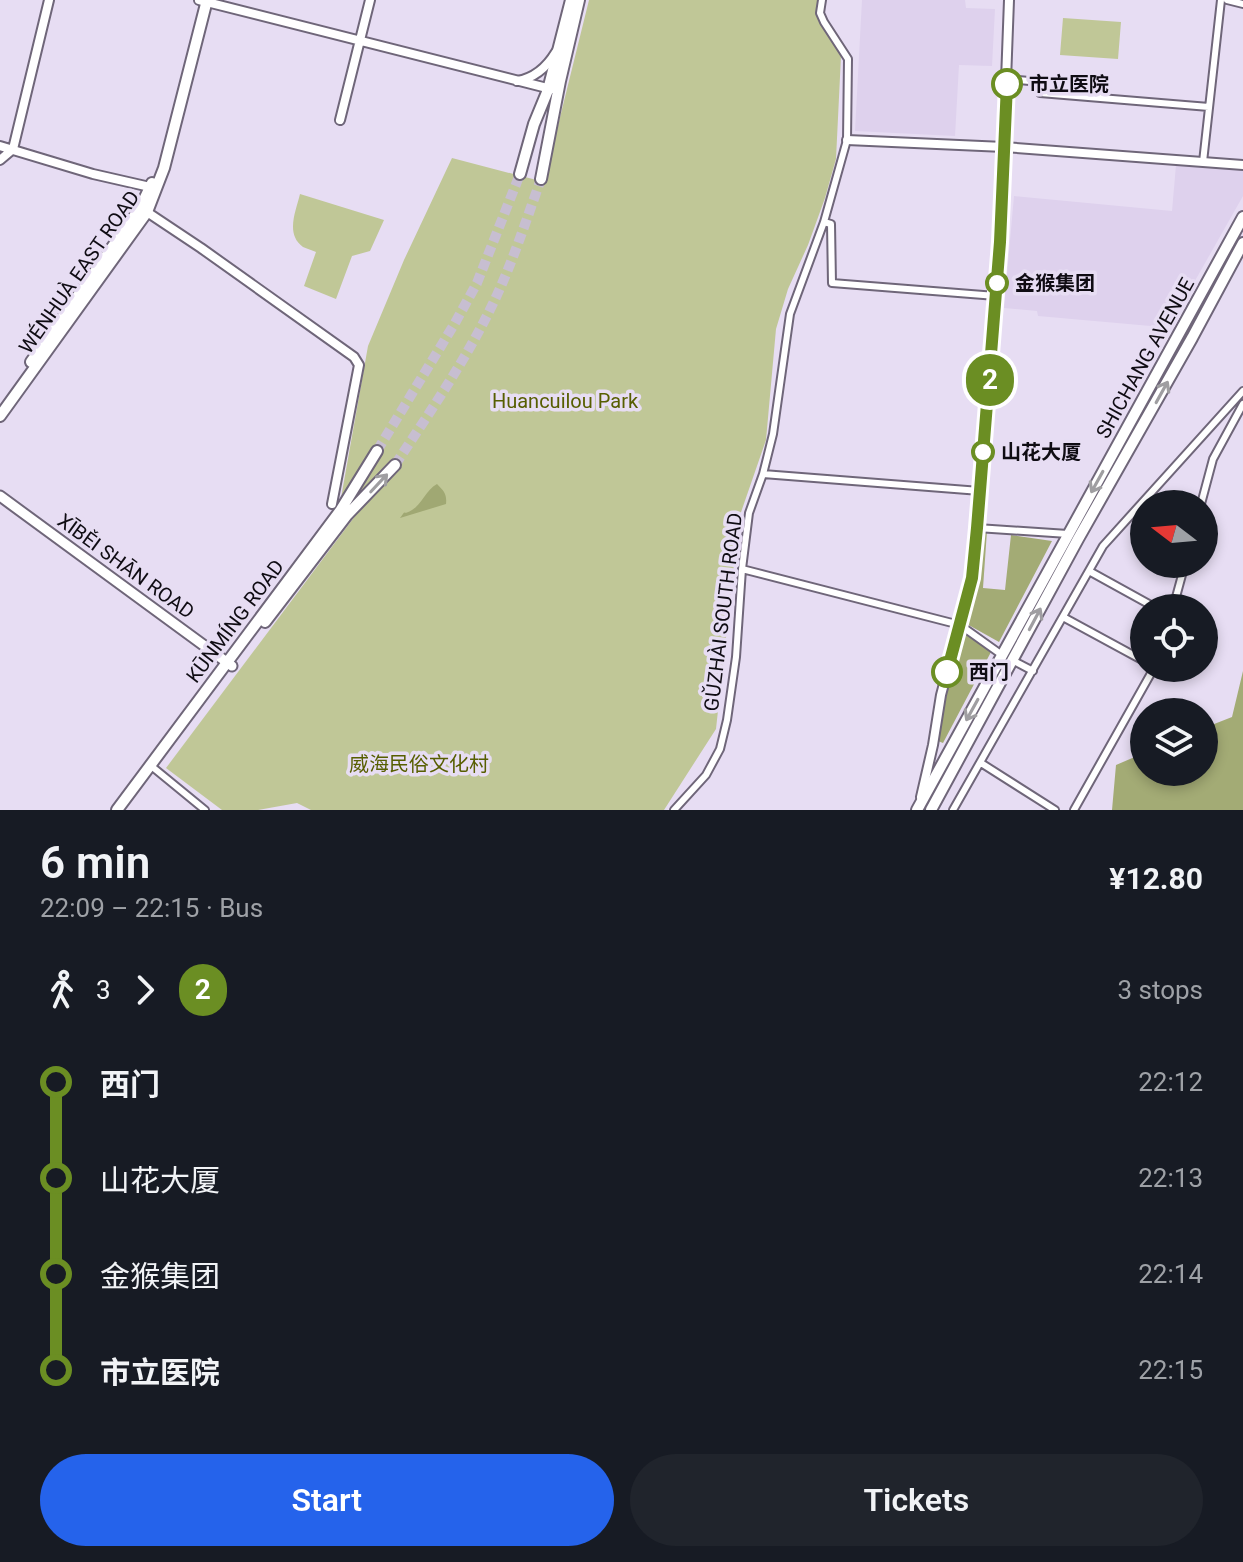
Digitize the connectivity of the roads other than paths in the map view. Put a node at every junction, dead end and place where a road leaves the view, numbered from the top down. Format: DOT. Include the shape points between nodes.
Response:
graph roads {
  1 [pos="49,0"];
  2 [pos="370,0"];
  3 [pos="571,0"];
  4 [pos="579,0"];
  5 [pos="822,0"];
  6 [pos="1009,0"];
  7 [pos="1224,0"];
  8 [pos="203,1"];
  9 [pos="1243,4"];
  10 [pos="359,41"];
  11 [pos="560,45"];
  12 [pos="1007,79"];
  13 [pos="514,81"];
  14 [pos="560,81"];
  15 [pos="529,85"];
  16 [pos="548,90"];
  17 [pos="1209,107"];
  18 [pos="340,120"];
  19 [pos="534,124"];
  20 [pos="550,131"];
  21 [pos="847,140"];
  22 [pos="0,146"];
  23 [pos="1004,147"];
  24 [pos="13,149"];
  25 [pos="0,160"];
  26 [pos="1203,162"];
  27 [pos="1243,165"];
  28 [pos="520,174"];
  29 [pos="541,179"];
  30 [pos="150,187"];
  31 [pos="143,210"];
  32 [pos="1243,217"];
  33 [pos="824,222"];
  34 [pos="1243,243"];
  35 [pos="996,296"];
  36 [pos="1243,391"];
  37 [pos="1243,404"];
  38 [pos="0,405"];
  39 [pos="0,416"];
  40 [pos="377,451"];
  41 [pos="395,465"];
  42 [pos="763,474"];
  43 [pos="1205,490"];
  44 [pos="980,491"];
  45 [pos="0,496"];
  46 [pos="332,504"];
  47 [pos="977,528"];
  48 [pos="1068,534"];
  49 [pos="742,569"];
  50 [pos="1089,571"];
  51 [pos="1131,594"];
  52 [pos="1063,617"];
  53 [pos="960,625"];
  54 [pos="1130,653"];
  55 [pos="1008,657"];
  56 [pos="229,664"];
  57 [pos="1033,671"];
  58 [pos="1146,682"];
  59 [pos="981,763"];
  60 [pos="153,767"];
  61 [pos="923,809"];
  62 [pos="117,810"];
  63 [pos="126,810"];
  64 [pos="205,810"];
  65 [pos="674,810"];
  66 [pos="953,810"];
  67 [pos="1055,810"];
  68 [pos="1074,810"];
  1 -- 24 [label="street"];
  2 -- 10 [label="street"];
  3 -- 11 [label="main road"];
  4 -- 14 [label="main road"];
  5 -- 21 [label="street, GǓZHÀI SOUTH ROAD" via="820,13 848,59"];
  6 -- 12 [label="street"];
  7 -- 9 [label="street"];
  7 -- 17 [label="street"];
  8 -- 10 [label="street"];
  8 -- 30 [label="main road"];
  8 -- 31 [label="main road, WÉNHUÀ EAST ROAD" via="164,168"];
  10 -- 13 [label="street"];
  10 -- 18 [label="street"];
  11 -- 13 [label="street" via="532,77"];
  11 -- 16 [label="main road"];
  12 -- 17 [label="street" via="1040,82 1040,93"];
  12 -- 23 [label="street"];
  13 -- 15 [label="street"];
  14 -- 16 [label="street"];
  14 -- 20 [label="main road"];
  15 -- 16 [label="street"];
  15 -- 19 [label="street" via="538,97"];
  16 -- 19 [label="main road"];
  17 -- 26 [label="street"];
  19 -- 20 [label="main road" via="541,132"];
  19 -- 28 [label="main road"];
  20 -- 29 [label="main road"];
  21 -- 23 [label="street"];
  21 -- 33 [label="street, GǓZHÀI SOUTH ROAD"];
  22 -- 24 [label="street"];
  23 -- 26 [label="street"];
  23 -- 35 [label="street"];
  24 -- 25 [label="street"];
  24 -- 30 [label="street"];
  26 -- 27 [label="street"];
  30 -- 31 [label="main road"];
  31 -- 38 [label="main road"];
  31 -- 39 [label="main road, WÉNHUÀ EAST ROAD"];
  31 -- 46 [label="street" via="354,357 359,365"];
  32 -- 48 [label="main road, SHICHANG AVENUE, one-way"];
  33 -- 35 [label="street" via="831,224 832,283"];
  33 -- 42 [label="street, GǓZHÀI SOUTH ROAD" via="790,314"];
  55 -- 34 [label="main road, SHICHANG AVENUE, one-way"];
  35 -- 44 [label="street"];
  36 -- 50 [label="street" via="1103,546"];
  37 -- 43 [label="street" via="1213,459"];
  40 -- 56 [label="main road, KŪNMÍNG ROAD"];
  56 -- 41 [label="main road, KŪNMÍNG ROAD, one-way" via="347,515"];
  42 -- 44 [label="street"];
  42 -- 49 [label="street, GǓZHÀI SOUTH ROAD" via="749,513"];
  44 -- 47 [label="street"];
  45 -- 56 [label="main road, XĪBĚI SHĀN ROAD"];
  47 -- 48 [label="street"];
  47 -- 53 [label="street"];
  48 -- 55 [label="main road, SHICHANG AVENUE"];
  49 -- 53 [label="street"];
  49 -- 65 [label="street, GǓZHÀI SOUTH ROAD" via="736,657 720,749 706,775"];
  50 -- 51 [label="street"];
  50 -- 52 [label="street"];
  52 -- 54 [label="street"];
  52 -- 57 [label="street"];
  53 -- 55 [label="street"];
  53 -- 61 [label="street" via="941,695"];
  55 -- 57 [label="street"];
  55 -- 61 [label="main road, SHICHANG AVENUE"];
  56 -- 60 [label="main road, KŪNMÍNG ROAD"];
  57 -- 59 [label="street"];
  58 -- 68 [label="street"];
  59 -- 66 [label="street"];
  59 -- 67 [label="street"];
  60 -- 62 [label="main road, KŪNMÍNG ROAD"];
  60 -- 63 [label="main road, KŪNMÍNG ROAD"];
  60 -- 64 [label="street"];
}
